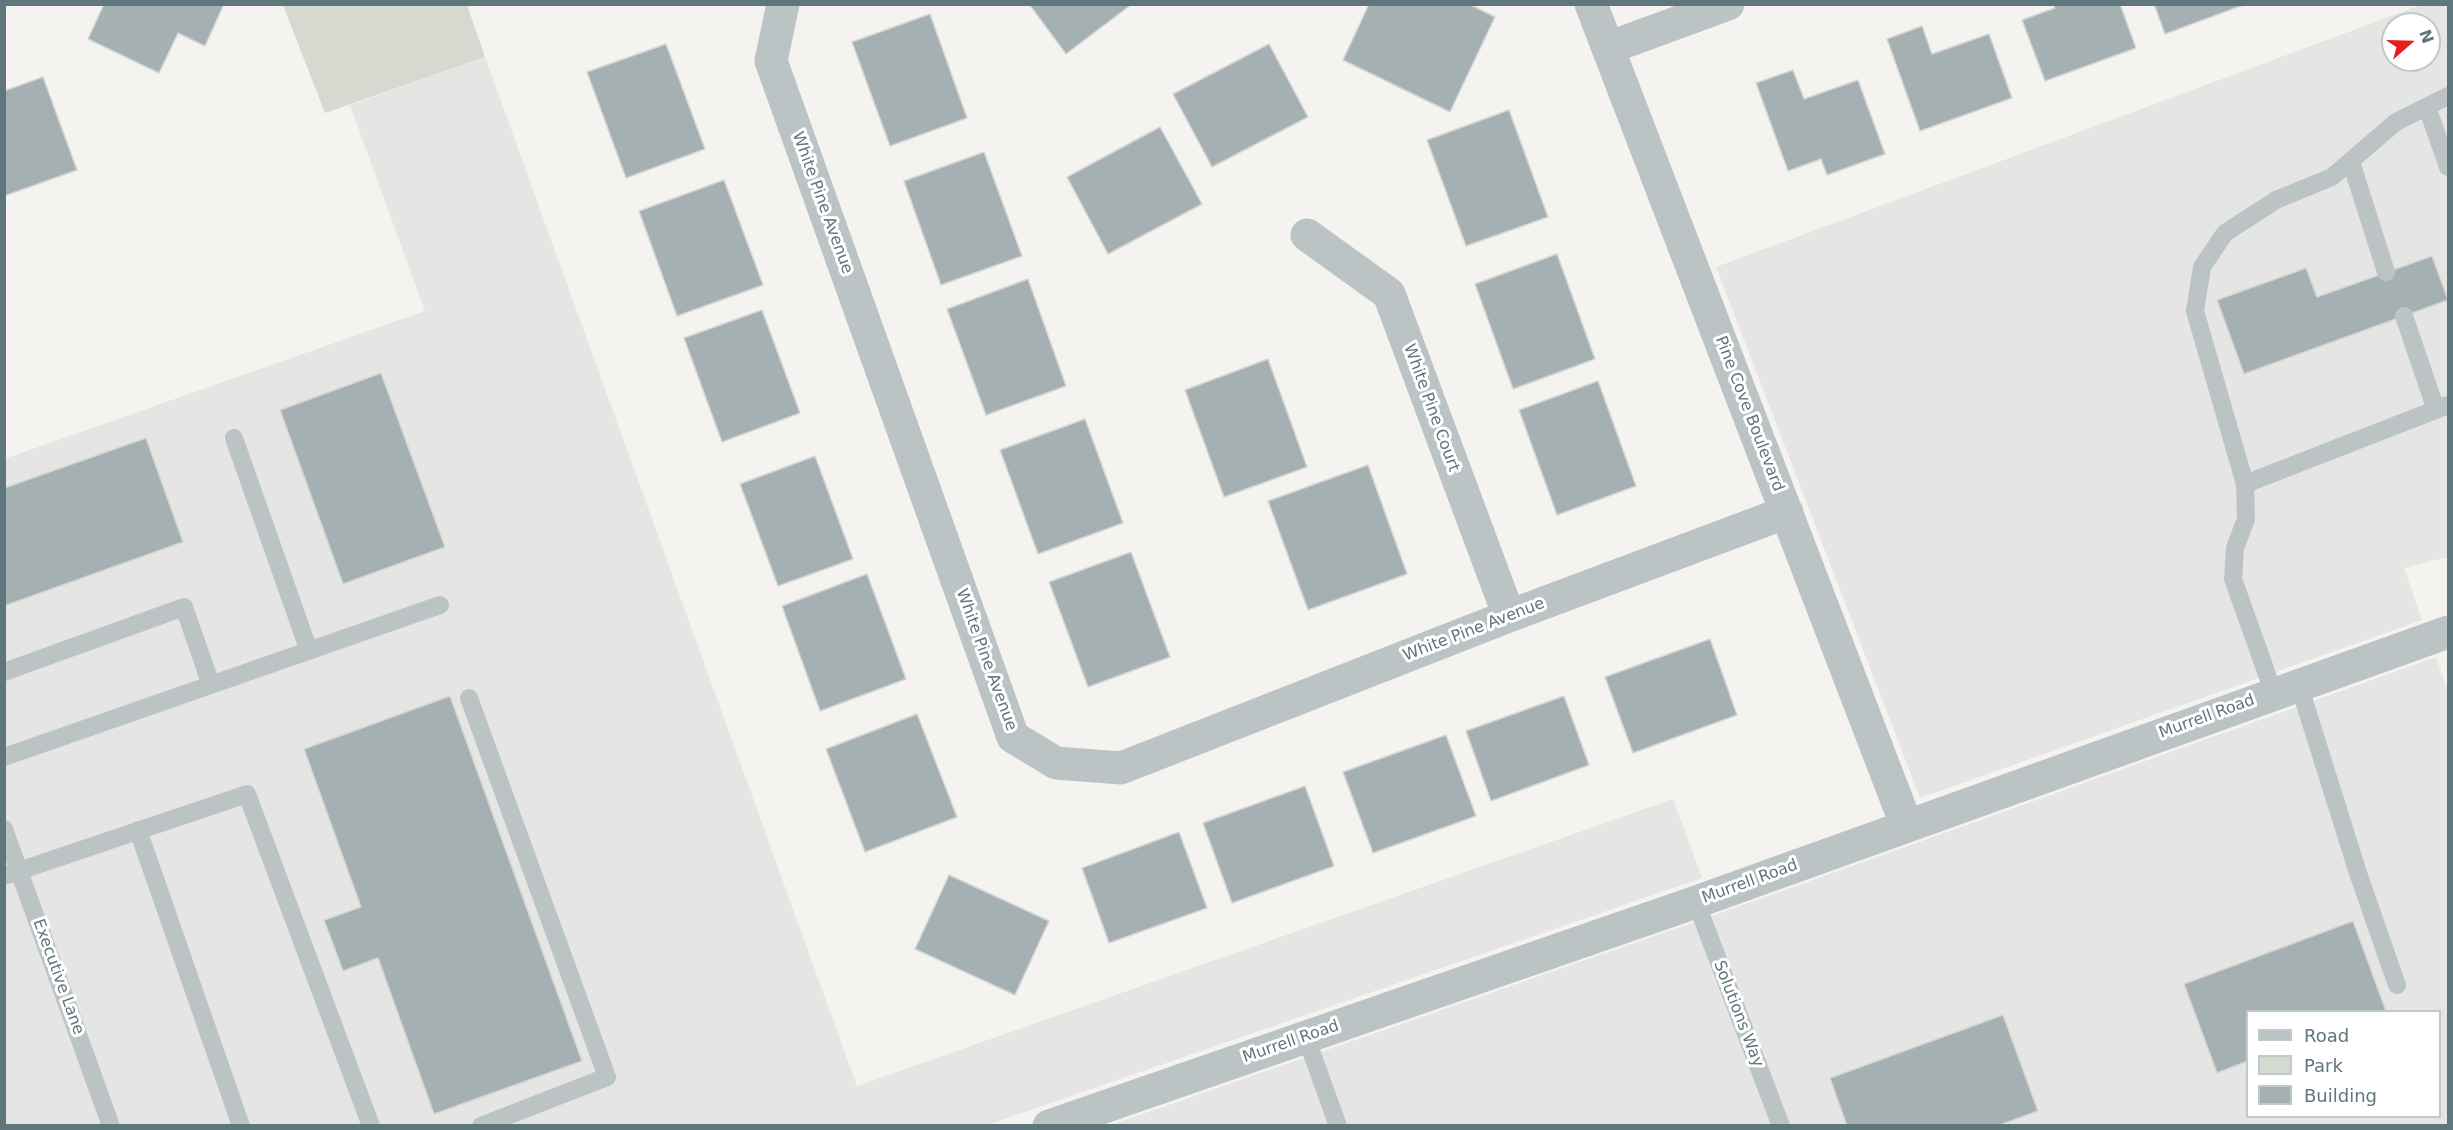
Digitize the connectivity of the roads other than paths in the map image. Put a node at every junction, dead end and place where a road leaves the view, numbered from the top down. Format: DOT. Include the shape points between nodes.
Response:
graph roads {
  1 [pos="783,4"];
  2 [pos="1591,4"];
  3 [pos="1728,4"];
  4 [pos="1608,48"];
  5 [pos="2448,96"];
  6 [pos="2427,106"];
  7 [pos="2351,162"];
  8 [pos="2448,167"];
  9 [pos="1307,236"];
  10 [pos="2386,272"];
  11 [pos="2404,316"];
  12 [pos="2442,408"];
  13 [pos="234,438"];
  14 [pos="2245,484"];
  15 [pos="1787,512"];
  16 [pos="440,605"];
  17 [pos="1509,616"];
  18 [pos="2448,632"];
  19 [pos="309,651"];
  20 [pos="4,672"];
  21 [pos="211,685"];
  22 [pos="2287,689"];
  23 [pos="469,698"];
  24 [pos="4,757"];
  25 [pos="1906,824"];
  26 [pos="4,829"];
  27 [pos="138,831"];
  28 [pos="12,873"];
  29 [pos="1695,902"];
  30 [pos="2397,985"];
  31 [pos="1306,1037"];
  32 [pos="111,1125"];
  33 [pos="241,1125"];
  34 [pos="371,1125"];
  35 [pos="481,1125"];
  36 [pos="1049,1125"];
  37 [pos="1338,1125"];
  38 [pos="1781,1125"];
  1 -- 17 [label="street, White Pine Avenue" via="771,61 1013,737 1056,763 1120,768"];
  2 -- 4 [label="street, Pine Cove Boulevard"];
  3 -- 4 [label="street"];
  4 -- 15 [label="street, Pine Cove Boulevard"];
  5 -- 6 [label="lane"];
  6 -- 7 [label="lane" via="2396,122"];
  6 -- 8 [label="lane"];
  7 -- 10 [label="lane"];
  7 -- 14 [label="lane" via="2332,177 2276,200 2225,233 2202,267 2195,311"];
  9 -- 17 [label="street, White Pine Court" via="1389,294"];
  11 -- 12 [label="lane"];
  12 -- 14 [label="lane"];
  13 -- 19 [label="lane"];
  14 -- 22 [label="lane" via="2247,519 2235,548 2233,579"];
  15 -- 17 [label="street, White Pine Avenue"];
  15 -- 25 [label="street, Pine Cove Boulevard"];
  16 -- 19 [label="lane"];
  18 -- 22 [label="street, Murrell Road"];
  19 -- 21 [label="lane"];
  20 -- 21 [label="lane" via="184,607"];
  21 -- 24 [label="lane"];
  22 -- 25 [label="street, Murrell Road"];
  22 -- 30 [label="lane"];
  23 -- 35 [label="lane" via="607,1077"];
  25 -- 29 [label="street, Murrell Road"];
  26 -- 28 [label="lane, Executive Lane"];
  27 -- 28 [label="lane"];
  27 -- 33 [label="lane"];
  27 -- 34 [label="lane" via="247,794"];
  28 -- 32 [label="lane, Executive Lane"];
  29 -- 31 [label="street, Murrell Road"];
  29 -- 38 [label="lane, Solutions Way"];
  31 -- 36 [label="street, Murrell Road"];
  31 -- 37 [label="lane"];
}
